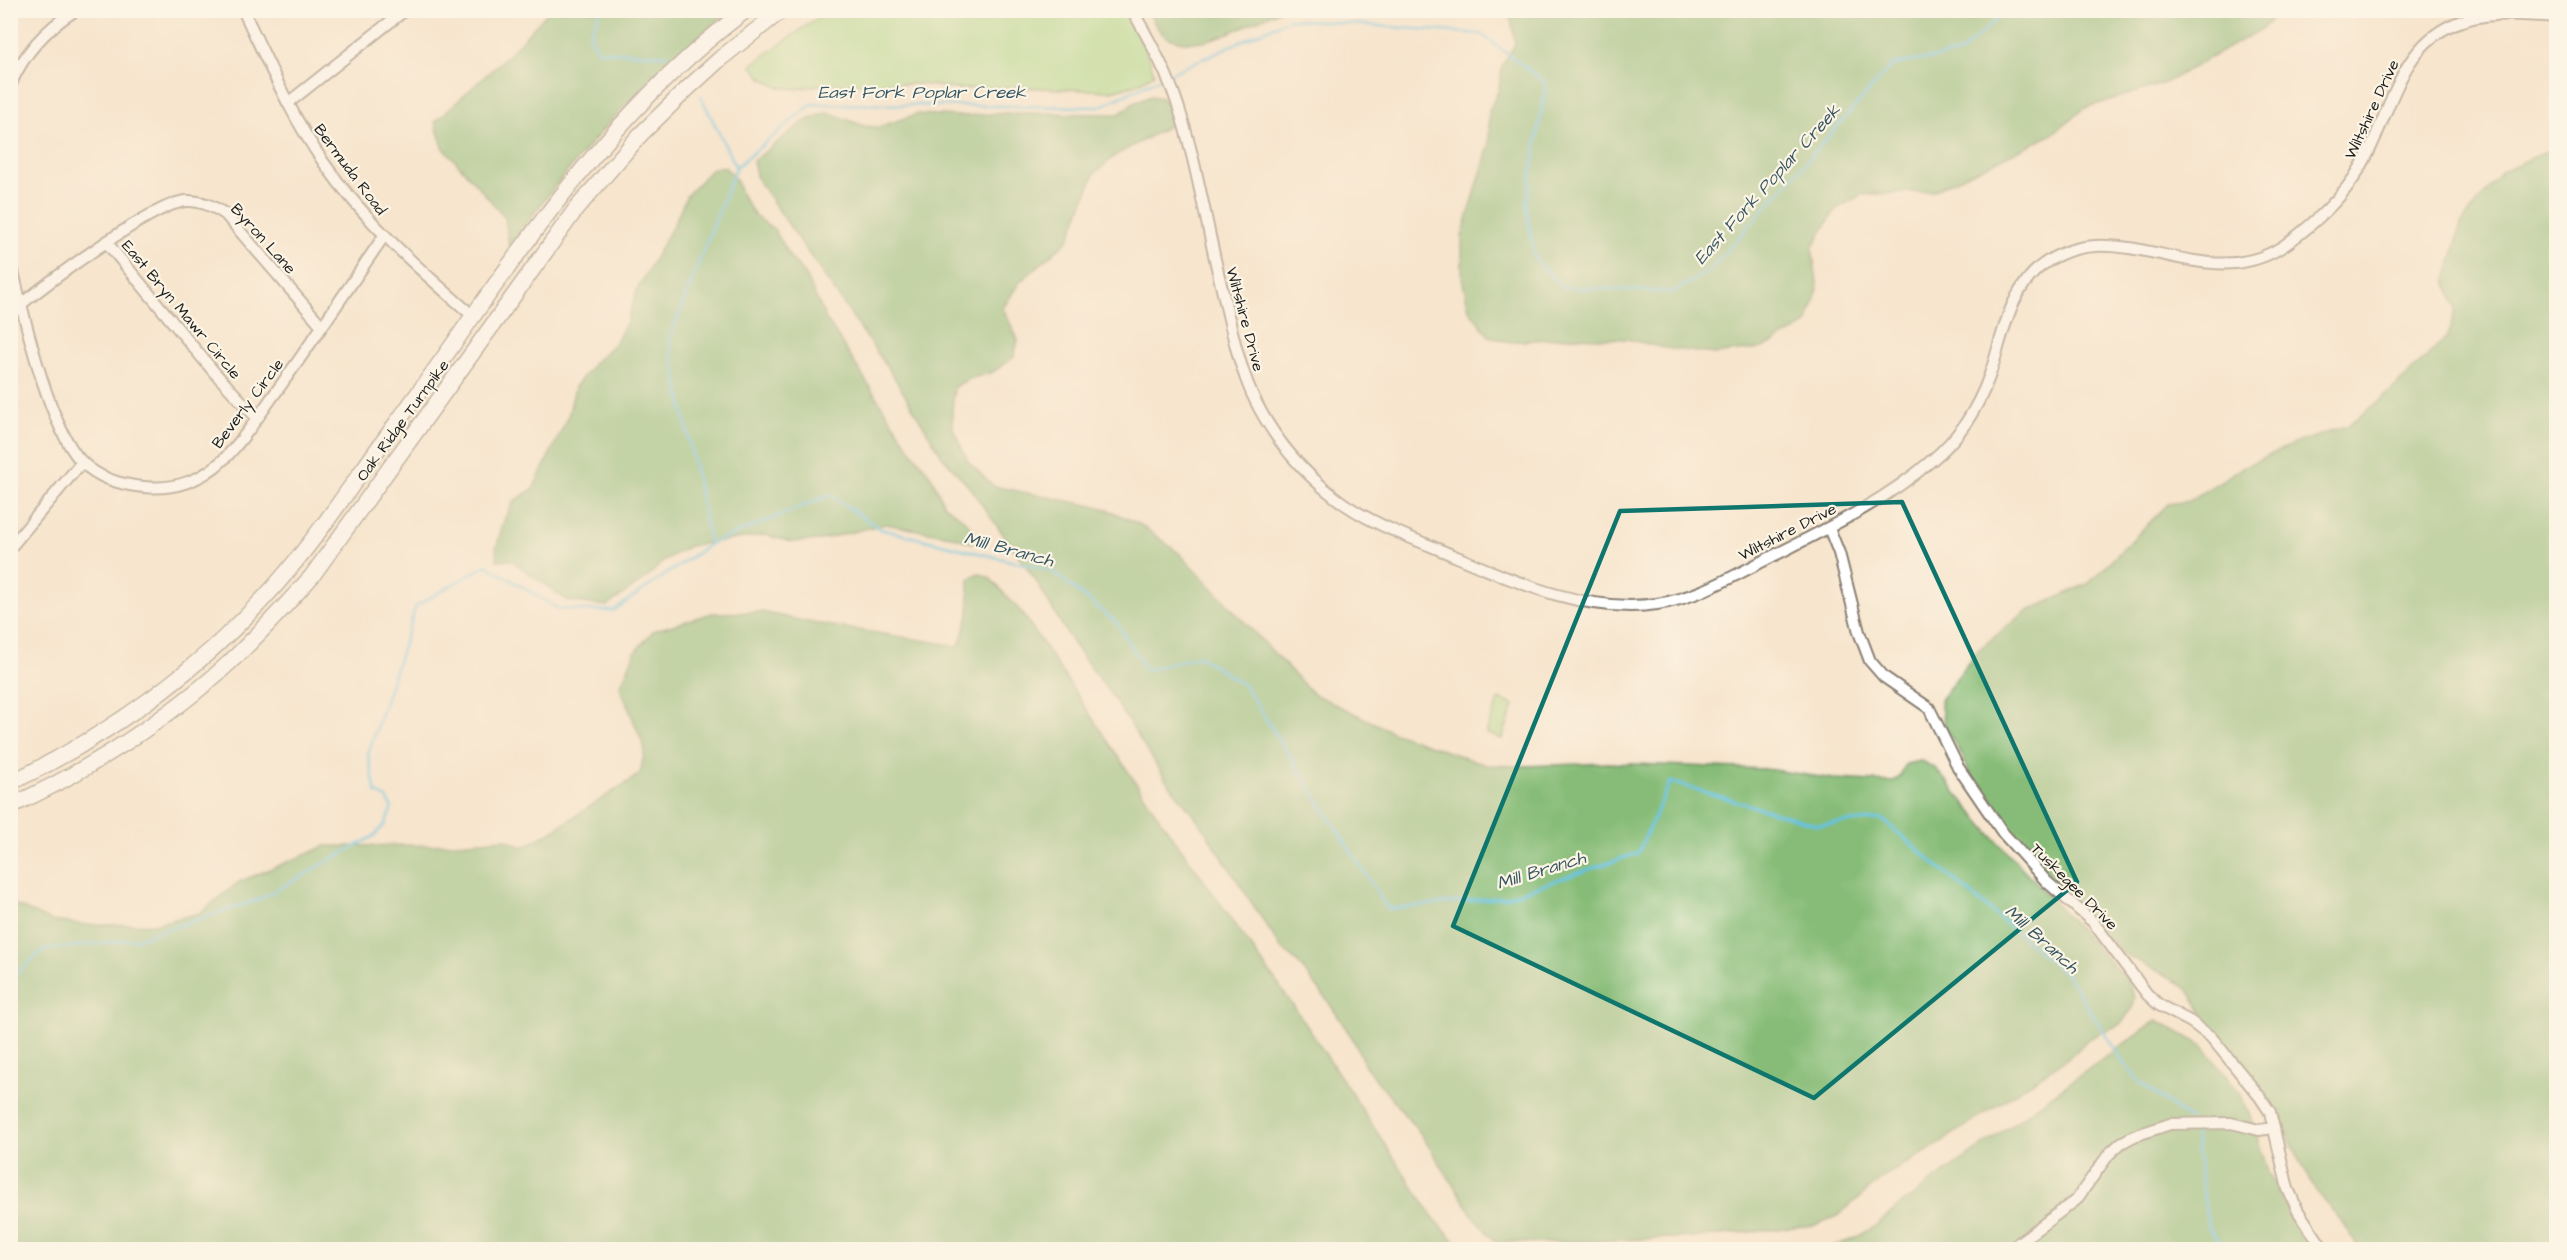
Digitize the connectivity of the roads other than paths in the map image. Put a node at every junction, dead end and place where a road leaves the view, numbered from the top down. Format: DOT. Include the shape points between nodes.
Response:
graph roads {
  1 [pos="76,10"];
  2 [pos="243,10"];
  3 [pos="405,10"];
  4 [pos="746,10"];
  5 [pos="782,10"];
  6 [pos="1132,10"];
  7 [pos="2556,17"];
  8 [pos="10,86"];
  9 [pos="288,103"];
  10 [pos="384,236"];
  11 [pos="107,243"];
  12 [pos="10,259"];
  13 [pos="21,304"];
  14 [pos="10,313"];
  15 [pos="473,316"];
  16 [pos="322,326"];
  17 [pos="489,330"];
  18 [pos="257,418"];
  19 [pos="82,462"];
  20 [pos="1829,528"];
  21 [pos="10,548"];
  22 [pos="10,783"];
  23 [pos="10,806"];
  24 [pos="2274,1128"];
  25 [pos="2009,1250"];
  26 [pos="2324,1250"];
  1 -- 8 [label="street" via="34,46"];
  2 -- 9 [label="street, Bermuda Road"];
  3 -- 9 [label="street"];
  4 -- 15 [label="highway, Oak Ridge Turnpike" via="659,84 591,157"];
  5 -- 17 [label="highway, Oak Ridge Turnpike" via="721,58 640,135 576,209"];
  6 -- 20 [label="street, Wiltshire Drive" via="1172,89 1239,359 1254,398 1293,459 1347,506 1414,540 1522,582 1572,598 1621,605 1659,604 1694,594"];
  7 -- 20 [label="street, Wiltshire Drive" via="2493,15 2472,18 2439,32 2410,60 2371,147 2349,184 2288,243 2271,254 2223,265 2124,246 2098,245 2068,251 2050,260 2030,276 2013,303 1989,376 1959,434 1909,478"];
  9 -- 10 [label="street, Bermuda Road" via="324,163"];
  10 -- 15 [label="street, Bermuda Road"];
  10 -- 16 [label="street, Beverly Circle"];
  11 -- 13 [label="street, East Bryn Mawr Circle"];
  11 -- 16 [label="street, Byron Lane" via="174,203 196,201 210,205 242,232"];
  11 -- 18 [label="street, East Bryn Mawr Circle"];
  12 -- 13 [label="street, Beverly Circle"];
  13 -- 14 [label="street, East Bryn Mawr Circle"];
  13 -- 19 [label="street, Beverly Circle" via="52,410"];
  15 -- 17 [label="highway"];
  15 -- 22 [label="highway, Oak Ridge Turnpike" via="297,560 226,636 121,722"];
  16 -- 18 [label="street, Beverly Circle"];
  17 -- 23 [label="highway, Oak Ridge Turnpike" via="312,576 230,663 165,714 88,766"];
  18 -- 19 [label="street, Beverly Circle" via="216,467 172,487 125,485 103,477"];
  19 -- 21 [label="street"];
  20 -- 24 [label="street, Tuskegee Drive" via="1870,661 1884,677 1929,708 1958,767 2003,833 2047,882 2093,922 2147,994 2201,1029 2223,1050 2270,1112"];
  24 -- 25 [label="street" via="2170,1124 2121,1143 2076,1200"];
  24 -- 26 [label="street, Tuskegee Drive" via="2288,1190"];
}
